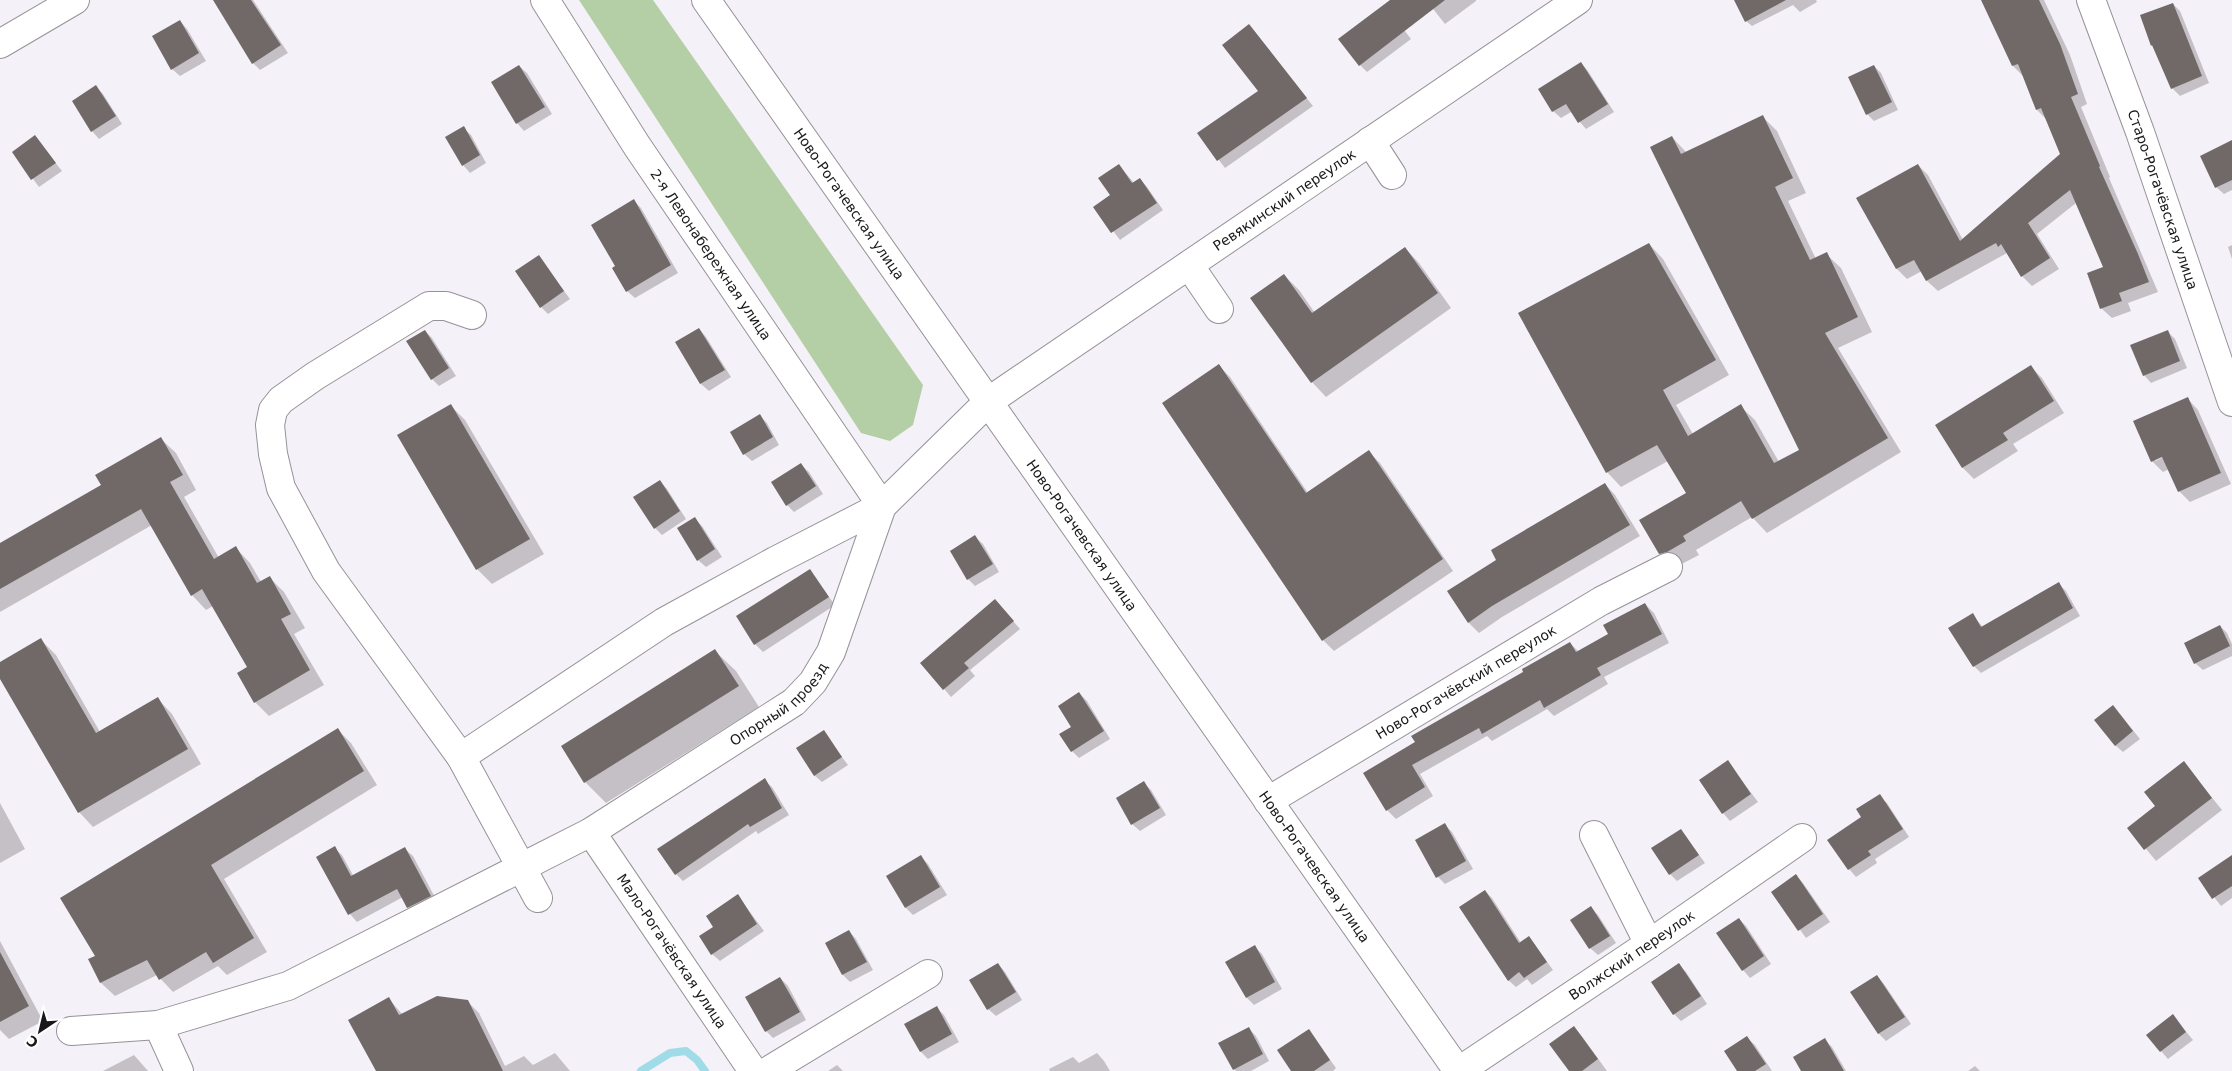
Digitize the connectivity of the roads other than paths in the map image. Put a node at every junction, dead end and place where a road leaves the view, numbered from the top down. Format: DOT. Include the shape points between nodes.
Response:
graph roads {
  1 [pos="76,0"];
  2 [pos="545,0"];
  3 [pos="706,0"];
  4 [pos="1578,0"];
  5 [pos="2091,0"];
  6 [pos="0,44"];
  7 [pos="1370,142"];
  8 [pos="1392,175"];
  9 [pos="1189,265"];
  10 [pos="1220,308"];
  11 [pos="472,315"];
  12 [pos="989,401"];
  13 [pos="2232,402"];
  14 [pos="882,506"];
  15 [pos="1668,567"];
  16 [pos="461,757"];
  17 [pos="1268,801"];
  18 [pos="591,832"];
  19 [pos="1594,834"];
  20 [pos="1802,838"];
  21 [pos="521,868"];
  22 [pos="538,898"];
  23 [pos="1649,944"];
  24 [pos="928,974"];
  25 [pos="158,1025"];
  26 [pos="71,1031"];
  27 [pos="179,1071"];
  28 [pos="753,1071"];
  29 [pos="768,1071"];
  30 [pos="1458,1071"];
  1 -- 6 [label="street"];
  2 -- 14 [label="street, 2-я Левонабережная улица" via="638,146"];
  3 -- 12 [label="street, Ново-Рогачевская улица"];
  4 -- 7 [label="street, Ревякинский переулок"];
  5 -- 13 [label="street, Старо-Рогачёвская улица" via="2140,132"];
  7 -- 8 [label="street"];
  7 -- 9 [label="street, Ревякинский переулок"];
  9 -- 10 [label="street"];
  9 -- 12 [label="street, Ревякинский переулок"];
  11 -- 16 [label="street" via="446,306 429,306 281,400 272,410 270,424 281,488 326,571"];
  12 -- 14 [label="street, Ревякинский переулок"];
  12 -- 17 [label="street, Ново-Рогачевская улица"];
  14 -- 16 [label="street" via="664,622"];
  14 -- 18 [label="street, Опорный проезд" via="831,652 813,682 794,702"];
  15 -- 17 [label="street, Ново-Рогачёвский переулок" via="1601,601"];
  16 -- 21 [label="street"];
  17 -- 30 [label="street, Ново-Рогачевская улица"];
  18 -- 21 [label="street, Опорный проезд"];
  18 -- 28 [label="street, Мало-Рогачёвская улица"];
  19 -- 23 [label="street"];
  20 -- 23 [label="street, Волжский переулок"];
  21 -- 22 [label="street"];
  21 -- 25 [label="street, Опорный проезд" via="288,986"];
  23 -- 30 [label="street, Волжский переулок"];
  24 -- 29 [label="street"];
  25 -- 26 [label="street, Опорный проезд"];
  25 -- 27 [label="street"];
}
